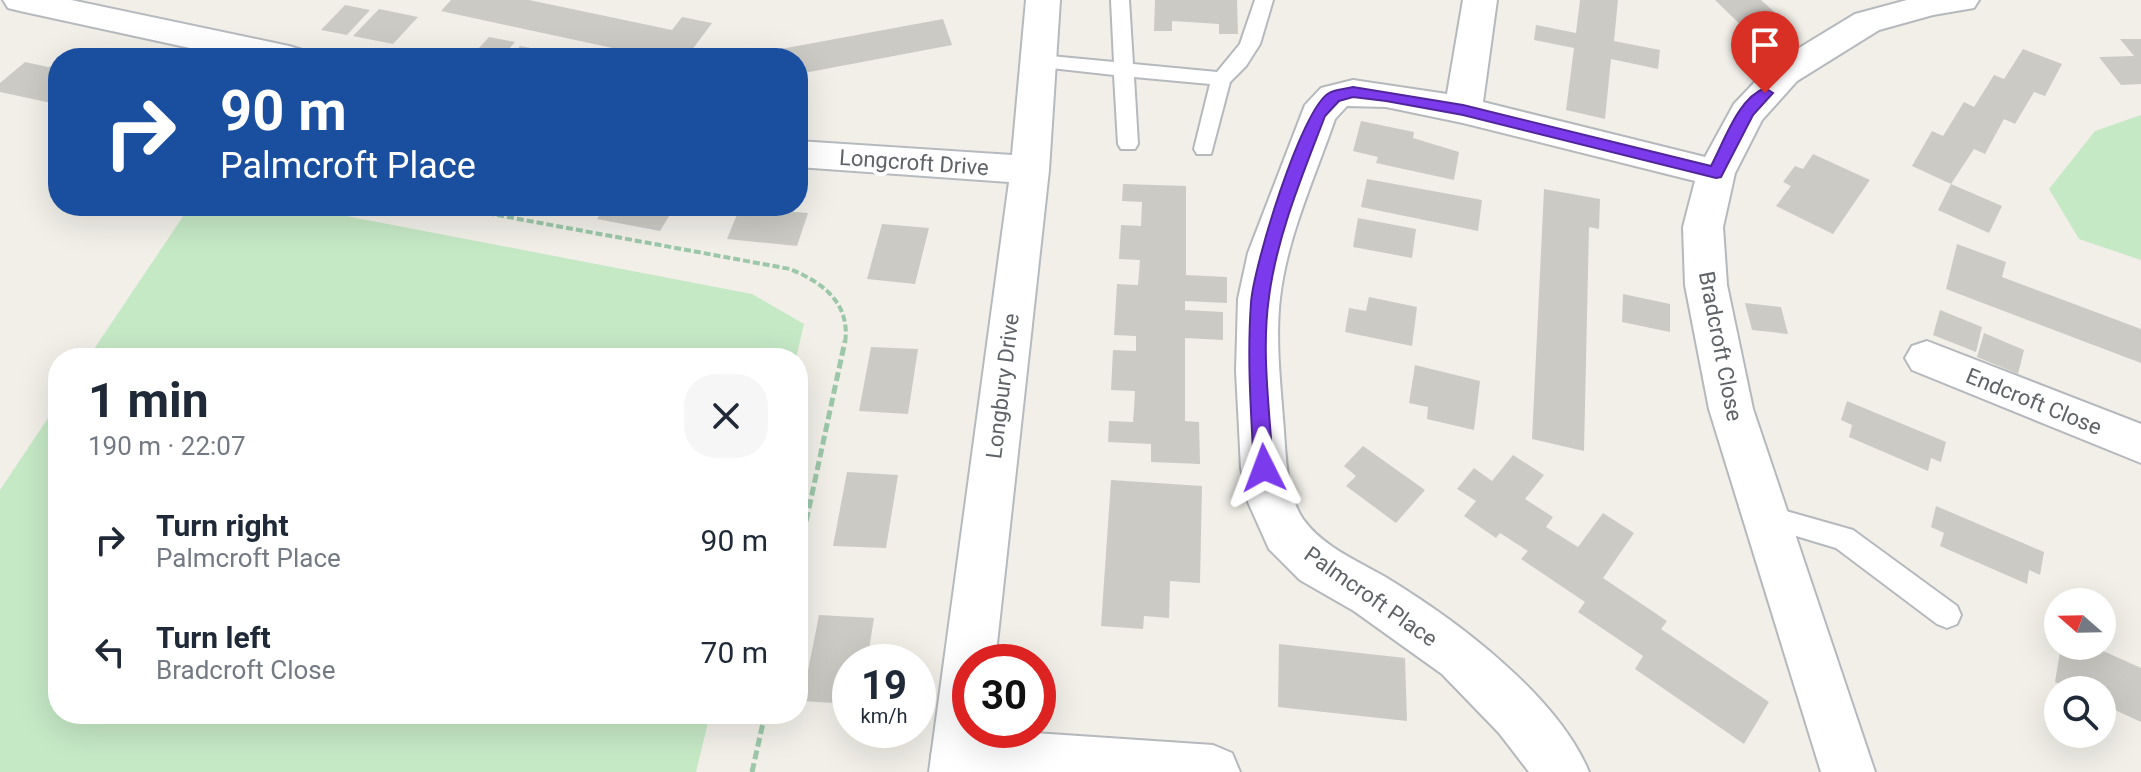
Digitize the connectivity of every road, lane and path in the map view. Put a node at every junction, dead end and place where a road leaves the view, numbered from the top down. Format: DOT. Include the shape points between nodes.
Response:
graph roads {
  1 [pos="20,0"];
  2 [pos="1043,0"];
  3 [pos="1120,0"];
  4 [pos="1264,0"];
  5 [pos="1480,0"];
  6 [pos="1962,0"];
  7 [pos="1853,11"];
  8 [pos="243,48"];
  9 [pos="1040,61"];
  10 [pos="1125,70"];
  11 [pos="1221,79"];
  12 [pos="1463,110"];
  13 [pos="1128,144"];
  14 [pos="1204,149"];
  15 [pos="808,155"];
  16 [pos="1030,170"];
  17 [pos="1716,173"];
  18 [pos="502,216"];
  19 [pos="1927,358"];
  20 [pos="2141,444"];
  21 [pos="808,513"];
  22 [pos="1765,516"];
  23 [pos="1947,615"];
  24 [pos="763,724"];
  25 [pos="957,764"];
  26 [pos="752,772"];
  27 [pos="1213,772"];
  28 [pos="1562,772"];
  29 [pos="1848,772"];
  1 -- 8 [label="street"];
  2 -- 9 [label="street, Longbury Drive"];
  3 -- 10 [label="lane"];
  4 -- 11 [label="lane" via="1254,40"];
  5 -- 12 [label="street"];
  6 -- 7 [label="street, Bradcroft Close"];
  7 -- 17 [label="street, Bradcroft Close" via="1747,113"];
  9 -- 10 [label="lane"];
  9 -- 16 [label="street, Longbury Drive"];
  10 -- 11 [label="lane"];
  10 -- 13 [label="lane"];
  11 -- 14 [label="lane"];
  12 -- 17 [label="street, Palmcroft Place"];
  12 -- 28 [label="street, Palmcroft Place" via="1353,92 1334,97 1318,114 1268,253 1259,299 1264,468 1286,534 1317,564 1460,657 1518,715"];
  15 -- 16 [label="street, Longcroft Drive"];
  16 -- 25 [label="street, Longbury Drive"];
  17 -- 22 [label="street, Bradcroft Close" via="1703,227 1706,285 1731,409"];
  18 -- 21 [label="path" via="790,269 833,292 842,307 846,337"];
  19 -- 20 [label="street, Endcroft Close"];
  22 -- 23 [label="lane" via="1844,538"];
  22 -- 29 [label="street, Bradcroft Close"];
  24 -- 26 [label="path"];
  25 -- 27 [label="street"];
}
